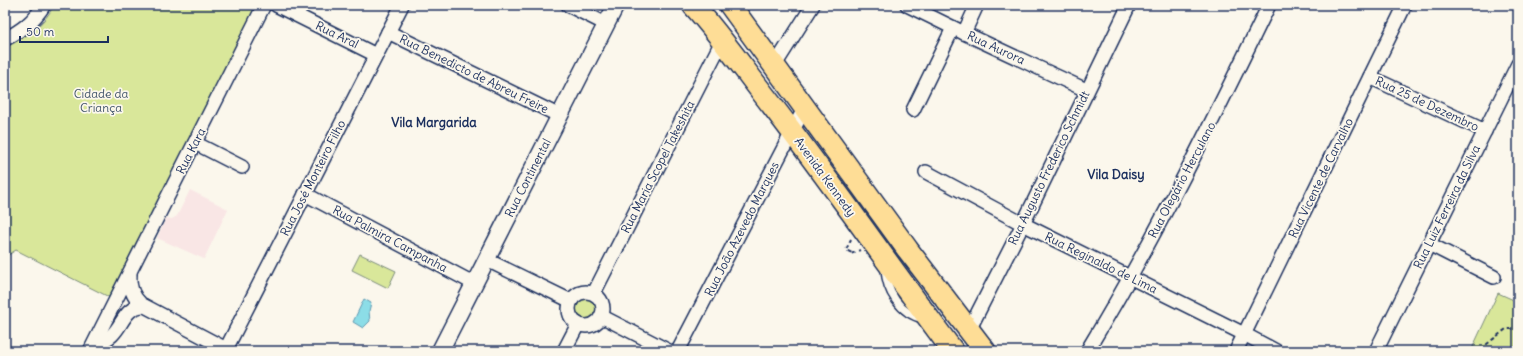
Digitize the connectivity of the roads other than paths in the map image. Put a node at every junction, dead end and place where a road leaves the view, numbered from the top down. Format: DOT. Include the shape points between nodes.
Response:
graph roads {
  1 [pos="44,5"];
  2 [pos="264,5"];
  3 [pos="276,5"];
  4 [pos="402,5"];
  5 [pos="568,5"];
  6 [pos="616,5"];
  7 [pos="693,5"];
  8 [pos="730,5"];
  9 [pos="813,5"];
  10 [pos="907,5"];
  11 [pos="977,5"];
  12 [pos="1129,5"];
  13 [pos="1269,5"];
  14 [pos="1405,5"];
  15 [pos="606,24"];
  16 [pos="958,31"];
  17 [pos="388,32"];
  18 [pos="5,39"];
  19 [pos="722,41"];
  20 [pos="376,55"];
  21 [pos="1518,64"];
  22 [pos="774,65"];
  23 [pos="1370,77"];
  24 [pos="1086,90"];
  25 [pos="805,107"];
  26 [pos="913,110"];
  27 [pos="560,116"];
  28 [pos="1485,131"];
  29 [pos="792,132"];
  30 [pos="195,143"];
  31 [pos="242,167"];
  32 [pos="926,172"];
  33 [pos="305,194"];
  34 [pos="1022,224"];
  35 [pos="1429,244"];
  36 [pos="487,260"];
  37 [pos="130,273"];
  38 [pos="1494,277"];
  39 [pos="1131,278"];
  40 [pos="474,284"];
  41 [pos="594,294"];
  42 [pos="117,298"];
  43 [pos="571,301"];
  44 [pos="144,306"];
  45 [pos="127,313"];
  46 [pos="601,316"];
  47 [pos="578,324"];
  48 [pos="969,330"];
  49 [pos="1244,334"];
  50 [pos="227,350"];
  51 [pos="90,351"];
  52 [pos="440,351"];
  53 [pos="564,351"];
  54 [pos="670,351"];
  55 [pos="678,351"];
  56 [pos="953,351"];
  57 [pos="985,351"];
  58 [pos="1088,351"];
  59 [pos="1236,351"];
  60 [pos="1276,351"];
  61 [pos="1376,351"];
  1 -- 18 [label="street" via="28,25"];
  2 -- 30 [label="street, Rua Kara"];
  3 -- 20 [label="street, Rua Aral"];
  4 -- 17 [label="street, Rua José Monteiro Filho"];
  5 -- 15 [label="street"];
  6 -- 15 [label="street, Rua Continental"];
  7 -- 19 [label="main road, Avenida Kennedy"];
  8 -- 22 [label="main road, Avenida Kennedy"];
  9 -- 22 [label="street"];
  10 -- 16 [label="street, Rua Aurora"];
  11 -- 16 [label="street"];
  12 -- 24 [label="street, Rua Augusto Frederico Schmidt"];
  13 -- 39 [label="street, Rua Olegário Herculano"];
  14 -- 23 [label="street, Rua Vicente de Carvalho"];
  15 -- 27 [label="street, Rua Continental"];
  16 -- 24 [label="street, Rua Aurora"];
  16 -- 26 [label="street"];
  17 -- 20 [label="street, Rua José Monteiro Filho"];
  17 -- 27 [label="street, Rua Benedicto de Abreu Freire"];
  19 -- 29 [label="main road, Avenida Kennedy"];
  19 -- 41 [label="street, Rua Maria Scopel Takeshita"];
  20 -- 33 [label="street, Rua José Monteiro Filho"];
  21 -- 28 [label="street, Rua Luiz Ferreira da Silva"];
  22 -- 25 [label="main road, Avenida Kennedy"];
  23 -- 28 [label="street, Rua 25 de Dezembro"];
  23 -- 49 [label="street, Rua Vicente de Carvalho"];
  24 -- 34 [label="street, Rua Augusto Frederico Schmidt"];
  25 -- 29 [label="street, Rua João Azevedo Marques"];
  25 -- 48 [label="main road, Avenida Kennedy"];
  27 -- 36 [label="street, Rua Continental"];
  28 -- 35 [label="street, Rua Luiz Ferreira da Silva"];
  29 -- 55 [label="street, Rua João Azevedo Marques"];
  29 -- 56 [label="main road, Avenida Kennedy"];
  30 -- 31 [label="street"];
  30 -- 37 [label="street, Rua Kara"];
  32 -- 34 [label="street, Rua Reginaldo de Lima"];
  33 -- 40 [label="street, Rua Palmira Campanha"];
  33 -- 50 [label="street, Rua José Monteiro Filho"];
  34 -- 39 [label="street, Rua Reginaldo de Lima"];
  34 -- 48 [label="street, Rua Augusto Frederico Schmidt"];
  35 -- 38 [label="street"];
  35 -- 61 [label="street, Rua Luiz Ferreira da Silva"];
  36 -- 40 [label="street, Rua Continental"];
  36 -- 43 [label="street"];
  37 -- 42 [label="street, Rua Kara"];
  37 -- 44 [label="street" via="131,289"];
  39 -- 49 [label="street, Rua Reginaldo de Lima"];
  39 -- 58 [label="street, Rua Olegário Herculano"];
  40 -- 52 [label="street, Rua Continental"];
  41 -- 43 [label="street" via="583,292"];
  41 -- 46 [label="street" via="601,301"];
  42 -- 45 [label="street" via="126,304"];
  42 -- 51 [label="street, Rua Kara"];
  43 -- 47 [label="street" via="570,317"];
  44 -- 45 [label="street" via="136,307"];
  44 -- 50 [label="street"];
  45 -- 51 [label="street, Rua Kara" via="112,334"];
  46 -- 47 [label="street" via="594,324"];
  46 -- 54 [label="street"];
  47 -- 53 [label="street"];
  48 -- 57 [label="main road, Avenida Kennedy"];
  49 -- 59 [label="street, Rua Vicente de Carvalho"];
  49 -- 60 [label="street, Rua Reginaldo de Lima"];
}
